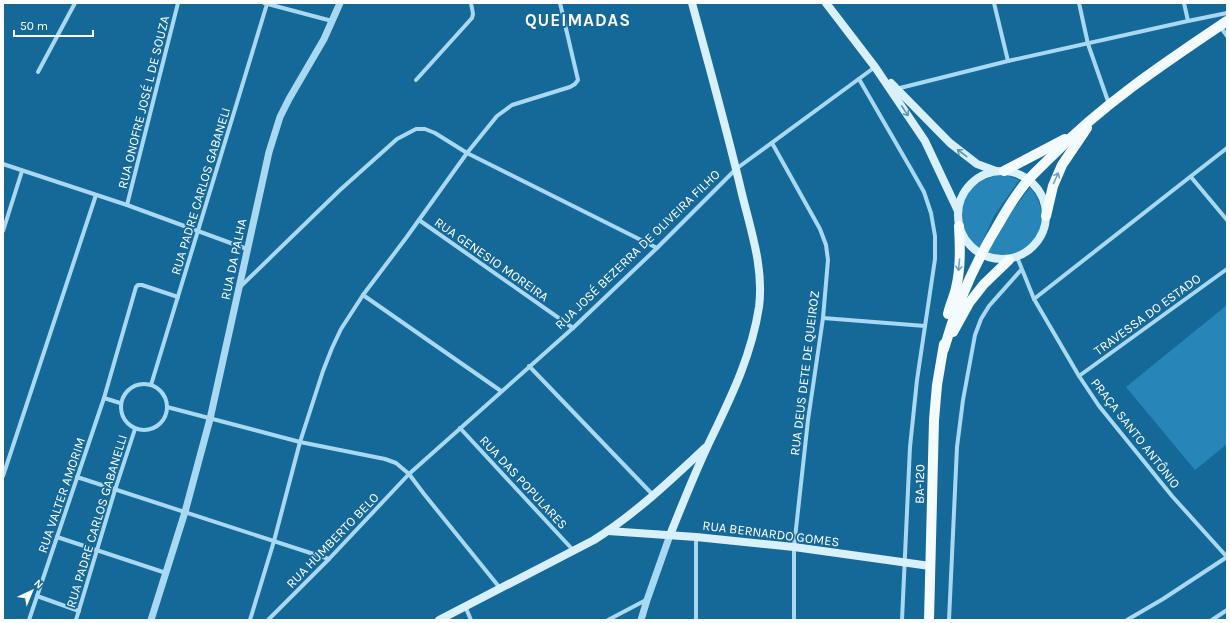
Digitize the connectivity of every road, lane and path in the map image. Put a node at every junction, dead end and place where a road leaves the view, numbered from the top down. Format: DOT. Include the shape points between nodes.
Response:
graph roads {
  1 [pos="75,3"];
  2 [pos="178,3"];
  3 [pos="266,3"];
  4 [pos="340,3"];
  5 [pos="471,3"];
  6 [pos="560,3"];
  7 [pos="692,3"];
  8 [pos="994,3"];
  9 [pos="1079,3"];
  10 [pos="1184,3"];
  11 [pos="829,4"];
  12 [pos="1227,13"];
  13 [pos="332,21"];
  14 [pos="1188,21"];
  15 [pos="1223,24"];
  16 [pos="1227,36"];
  17 [pos="1088,44"];
  18 [pos="1008,61"];
  19 [pos="875,67"];
  20 [pos="38,72"];
  21 [pos="859,79"];
  22 [pos="416,80"];
  23 [pos="896,89"];
  24 [pos="1109,105"];
  25 [pos="1100,112"];
  26 [pos="1074,134"];
  27 [pos="772,143"];
  28 [pos="1227,148"];
  29 [pos="467,153"];
  30 [pos="3,164"];
  31 [pos="736,169"];
  32 [pos="22,171"];
  33 [pos="1000,171"];
  34 [pos="1191,177"];
  35 [pos="1028,180"];
  36 [pos="96,195"];
  37 [pos="128,205"];
  38 [pos="958,211"];
  39 [pos="1046,216"];
  40 [pos="419,220"];
  41 [pos="1227,220"];
  42 [pos="959,226"];
  43 [pos="3,231"];
  44 [pos="198,232"];
  45 [pos="657,248"];
  46 [pos="247,249"];
  47 [pos="980,254"];
  48 [pos="1013,258"];
  49 [pos="1227,269"];
  50 [pos="1021,270"];
  51 [pos="239,288"];
  52 [pos="363,295"];
  53 [pos="178,297"];
  54 [pos="1034,298"];
  55 [pos="823,318"];
  56 [pos="925,326"];
  57 [pos="572,328"];
  58 [pos="944,349"];
  59 [pos="529,366"];
  60 [pos="1079,376"];
  61 [pos="151,384"];
  62 [pos="501,392"];
  63 [pos="104,398"];
  64 [pos="120,403"];
  65 [pos="167,407"];
  66 [pos="210,419"];
  67 [pos="460,428"];
  68 [pos="135,429"];
  69 [pos="300,442"];
  70 [pos="708,446"];
  71 [pos="409,474"];
  72 [pos="3,476"];
  73 [pos="77,477"];
  74 [pos="115,490"];
  75 [pos="653,496"];
  76 [pos="185,512"];
  77 [pos="608,531"];
  78 [pos="670,535"];
  79 [pos="696,536"];
  80 [pos="58,537"];
  81 [pos="274,541"];
  82 [pos="794,547"];
  83 [pos="98,549"];
  84 [pos="573,550"];
  85 [pos="1227,557"];
  86 [pos="329,559"];
  87 [pos="905,563"];
  88 [pos="930,566"];
  89 [pos="166,572"];
  90 [pos="500,588"];
  91 [pos="37,596"];
  92 [pos="647,600"];
  93 [pos="465,606"];
  94 [pos="79,610"];
  95 [pos="1227,610"];
  96 [pos="29,620"];
  97 [pos="76,620"];
  98 [pos="150,620"];
  99 [pos="250,620"];
  100 [pos="268,620"];
  101 [pos="439,620"];
  102 [pos="471,620"];
  103 [pos="608,620"];
  104 [pos="641,620"];
  105 [pos="696,620"];
  106 [pos="794,620"];
  107 [pos="902,620"];
  108 [pos="929,620"];
  109 [pos="949,620"];
  110 [pos="1127,620"];
  111 [pos="1212,620"];
  1 -- 20 [label="street"];
  2 -- 37 [label="street, RUA ONOFRE JOSÉ L DE SOUZA"];
  3 -- 13 [label="street"];
  3 -- 44 [label="street, RUA PADRE CARLOS GABANELI"];
  4 -- 13 [label="street, RUA DA PALHA"];
  5 -- 22 [label="street" via="474,14 467,24"];
  6 -- 29 [label="street, RUA GENESIO MOREIRA" via="578,77 577,82 570,87 505,109"];
  7 -- 31 [label="main road"];
  8 -- 18 [label="street"];
  9 -- 17 [label="street"];
  10 -- 14 [label="street"];
  11 -- 19 [label="main road"];
  12 -- 14 [label="street"];
  13 -- 46 [label="street, RUA DA PALHA" via="280,117 268,152"];
  14 -- 17 [label="street"];
  15 -- 16 [label="street"];
  15 -- 24 [label="main road, BA-120"];
  17 -- 18 [label="street"];
  17 -- 24 [label="street"];
  18 -- 23 [label="street"];
  19 -- 21 [label="street"];
  19 -- 23 [label="main road"];
  19 -- 38 [label="main road, one-way" via="925,141"];
  21 -- 27 [label="street"];
  21 -- 56 [label="street" via="924,192 931,213 935,259"];
  33 -- 23 [label="main road, one-way" via="976,164 950,143"];
  24 -- 25 [label="main road, BA-120"];
  25 -- 26 [label="main road, BA-120"];
  39 -- 25 [label="main road, one-way" via="1053,186 1062,165"];
  26 -- 33 [label="main road"];
  26 -- 35 [label="main road, BA-120"];
  27 -- 31 [label="street"];
  27 -- 55 [label="street, RUA DEUS DETE DE QUEIROZ" via="810,209 826,245 828,260"];
  28 -- 34 [label="street"];
  29 -- 40 [label="street, RUA GENESIO MOREIRA"];
  29 -- 45 [label="street"];
  29 -- 51 [label="street" via="435,132 425,129 416,129 397,139 340,190"];
  30 -- 32 [label="street"];
  31 -- 45 [label="street, RUA JOSÉ BEZERRA DE OLIVEIRA FILHO"];
  31 -- 70 [label="main road, RUA JOSÉ BEZERRA DE OLIVEIRA FILHO" via="759,265 759,305 748,355"];
  32 -- 36 [label="street"];
  32 -- 43 [label="street"];
  33 -- 35 [label="main road" via="1019,175"];
  33 -- 38 [label="main road" via="985,174 974,180 960,200"];
  34 -- 41 [label="street"];
  34 -- 54 [label="street"];
  35 -- 39 [label="main road" via="1039,191 1045,203"];
  35 -- 47 [label="main road, BA-120"];
  36 -- 37 [label="street"];
  36 -- 72 [label="street"];
  37 -- 44 [label="street"];
  38 -- 42 [label="main road"];
  39 -- 48 [label="main road" via="1043,232 1035,246 1025,254"];
  40 -- 52 [label="street, RUA GENESIO MOREIRA"];
  40 -- 57 [label="street, RUA GENESIO MOREIRA"];
  42 -- 47 [label="main road" via="964,239"];
  42 -- 58 [label="main road, one-way" via="958,272 948,312"];
  44 -- 46 [label="street"];
  44 -- 53 [label="street, RUA PADRE CARLOS GABANELI"];
  45 -- 57 [label="street, RUA JOSÉ BEZERRA DE OLIVEIRA FILHO"];
  46 -- 51 [label="street, RUA DA PALHA"];
  47 -- 48 [label="main road" via="990,258"];
  47 -- 58 [label="main road, BA-120" via="962,294"];
  48 -- 50 [label="street, PRAÇA SANTO ANTÔNIO"];
  48 -- 58 [label="main road" via="984,284 969,303"];
  49 -- 60 [label="street, TRAVESSA DO ESTADO"];
  50 -- 54 [label="street, PRAÇA SANTO ANTÔNIO"];
  50 -- 109 [label="street" via="989,306 975,335 957,447"];
  51 -- 66 [label="street, RUA DA PALHA"];
  52 -- 62 [label="street"];
  52 -- 69 [label="street, RUA GENESIO MOREIRA" via="332,348"];
  53 -- 61 [label="street, RUA PADRE CARLOS GABANELI"];
  53 -- 63 [label="street, RUA VALTER AMORIM" via="142,285 136,287"];
  54 -- 60 [label="street, PRAÇA SANTO ANTÔNIO"];
  55 -- 56 [label="street"];
  55 -- 82 [label="street, RUA DEUS DETE DE QUEIROZ" via="808,420"];
  56 -- 87 [label="street" via="910,447"];
  57 -- 59 [label="street, RUA JOSÉ BEZERRA DE OLIVEIRA FILHO"];
  58 -- 88 [label="main road, BA-120 / BA-120" via="934,420"];
  59 -- 62 [label="street, RUA JOSÉ BEZERRA DE OLIVEIRA FILHO"];
  59 -- 75 [label="street"];
  60 -- 85 [label="street, PRAÇA SANTO ANTÔNIO" via="1131,446"];
  61 -- 64 [label="street" via="135,385 128,389"];
  61 -- 65 [label="street" via="163,393"];
  62 -- 67 [label="street, RUA JOSÉ BEZERRA DE OLIVEIRA FILHO"];
  63 -- 64 [label="street"];
  63 -- 73 [label="street, RUA VALTER AMORIM"];
  64 -- 68 [label="street" via="123,418"];
  65 -- 66 [label="street"];
  65 -- 68 [label="street" via="166,415 157,426 150,430"];
  66 -- 69 [label="street"];
  66 -- 76 [label="street, RUA DA PALHA"];
  67 -- 71 [label="street, RUA JOSÉ BEZERRA DE OLIVEIRA FILHO"];
  67 -- 84 [label="street, RUA DAS POPULARES"];
  68 -- 74 [label="street, RUA PADRE CARLOS GABANELLI"];
  69 -- 71 [label="street" via="385,459 396,463"];
  69 -- 81 [label="street, RUA GENESIO MOREIRA"];
  70 -- 75 [label="main road, RUA JOSÉ BEZERRA DE OLIVEIRA FILHO"];
  70 -- 78 [label="main road, RUA JOSÉ BEZERRA DE OLIVEIRA FILHO"];
  71 -- 86 [label="street, RUA HUMBERTO BELO"];
  71 -- 90 [label="street"];
  73 -- 74 [label="street"];
  73 -- 80 [label="street, RUA VALTER AMORIM"];
  74 -- 76 [label="street"];
  74 -- 83 [label="street, RUA PADRE CARLOS GABANELLI"];
  75 -- 77 [label="main road, RUA JOSÉ BEZERRA DE OLIVEIRA FILHO"];
  76 -- 81 [label="street"];
  76 -- 89 [label="street, RUA DA PALHA"];
  77 -- 78 [label="main road, RUA BERNARDO GOMES"];
  77 -- 84 [label="main road, RUA JOSÉ BEZERRA DE OLIVEIRA FILHO"];
  78 -- 79 [label="main road, RUA BERNARDO GOMES"];
  78 -- 92 [label="street"];
  79 -- 82 [label="main road, RUA BERNARDO GOMES"];
  79 -- 105 [label="street"];
  80 -- 83 [label="street"];
  80 -- 91 [label="street, RUA VALTER AMORIM"];
  81 -- 86 [label="street"];
  81 -- 99 [label="street, RUA GENESIO MOREIRA"];
  82 -- 87 [label="main road, RUA BERNARDO GOMES"];
  82 -- 106 [label="street, RUA DEUS DETE DE QUEIROZ"];
  83 -- 89 [label="street"];
  83 -- 94 [label="street, RUA PADRE CARLOS GABANELLI"];
  84 -- 90 [label="main road, RUA JOSÉ BEZERRA DE OLIVEIRA FILHO"];
  85 -- 110 [label="street"];
  86 -- 100 [label="street, RUA HUMBERTO BELO"];
  87 -- 88 [label="main road, RUA BERNARDO GOMES"];
  87 -- 107 [label="street"];
  88 -- 108 [label="main road, BA-120 / BA-120"];
  89 -- 98 [label="street, RUA DA PALHA"];
  90 -- 93 [label="main road, RUA JOSÉ BEZERRA DE OLIVEIRA FILHO"];
  91 -- 94 [label="street"];
  91 -- 96 [label="street, RUA VALTER AMORIM"];
  92 -- 103 [label="street"];
  92 -- 104 [label="street"];
  93 -- 101 [label="main road, RUA JOSÉ BEZERRA DE OLIVEIRA FILHO"];
  93 -- 102 [label="street"];
  94 -- 97 [label="street, RUA PADRE CARLOS GABANELLI"];
  95 -- 111 [label="street"];
}
